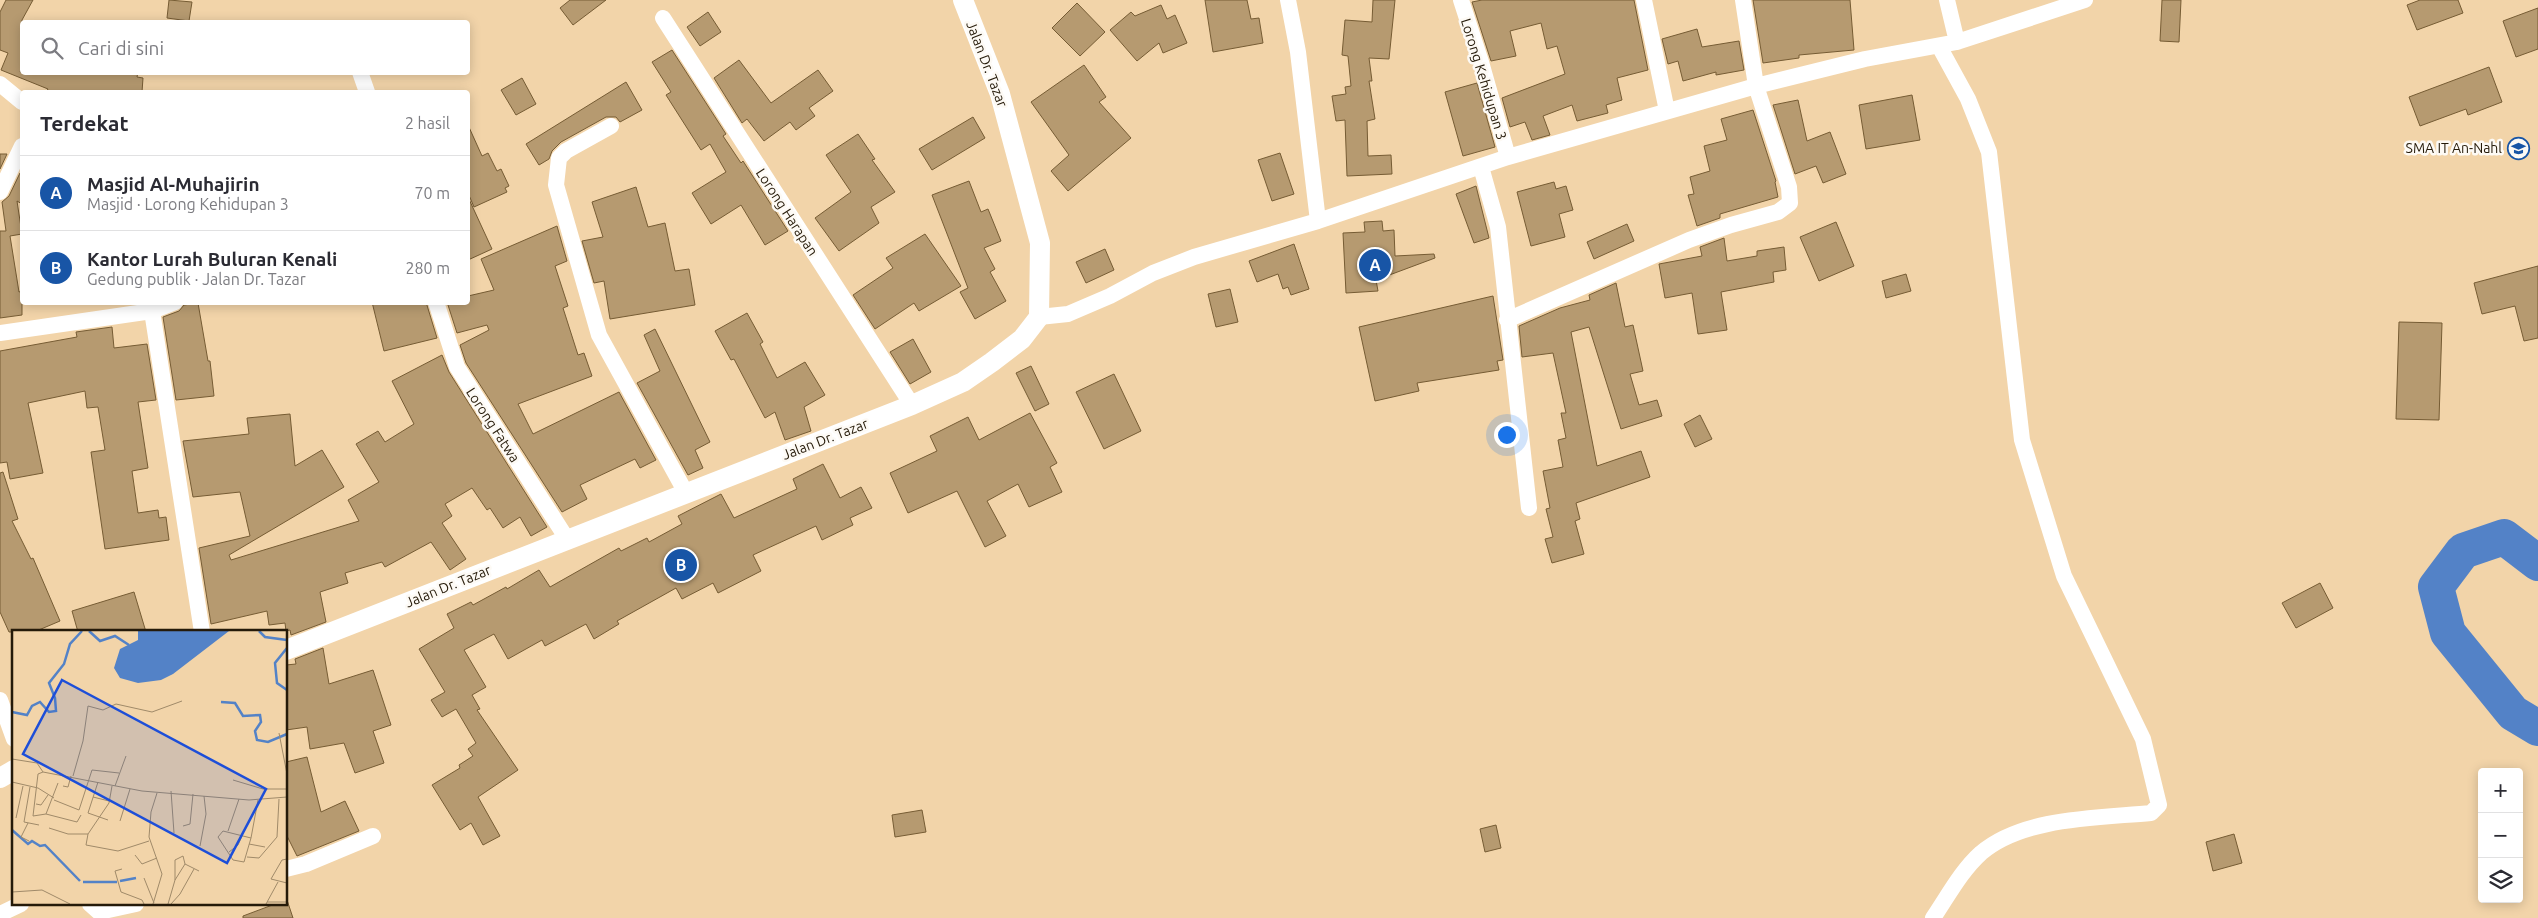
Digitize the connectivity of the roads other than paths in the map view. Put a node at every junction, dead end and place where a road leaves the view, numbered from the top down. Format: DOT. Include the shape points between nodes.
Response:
graph roads {
  1 [pos="963,0"];
  2 [pos="1288,0"];
  3 [pos="1460,0"];
  4 [pos="1644,0"];
  5 [pos="1743,0"];
  6 [pos="1947,0"];
  7 [pos="2085,0"];
  8 [pos="663,18"];
  9 [pos="1957,42"];
  10 [pos="1939,46"];
  11 [pos="361,75"];
  12 [pos="0,84"];
  13 [pos="1756,86"];
  14 [pos="366,90"];
  15 [pos="20,100"];
  16 [pos="1667,111"];
  17 [pos="611,126"];
  18 [pos="20,150"];
  19 [pos="1508,157"];
  20 [pos="1481,167"];
  21 [pos="0,192"];
  22 [pos="1318,221"];
  23 [pos="167,305"];
  24 [pos="437,305"];
  25 [pos="132,308"];
  26 [pos="152,311"];
  27 [pos="1039,317"];
  28 [pos="1508,320"];
  29 [pos="0,333"];
  30 [pos="912,406"];
  31 [pos="686,492"];
  32 [pos="1529,508"];
  33 [pos="568,539"];
  34 [pos="202,630"];
  35 [pos="288,649"];
  36 [pos="0,700"];
  37 [pos="12,733"];
  38 [pos="12,771"];
  39 [pos="0,778"];
  40 [pos="373,836"];
  41 [pos="288,868"];
  42 [pos="17,906"];
  43 [pos="92,906"];
  44 [pos="127,906"];
  45 [pos="0,914"];
  46 [pos="1933,918"];
  1 -- 27 [label="street, Jalan Dr. Tazar" via="1000,94 1040,243"];
  2 -- 22 [label="street" via="1298,52"];
  3 -- 19 [label="street, Lorong Kehidupan 3"];
  4 -- 16 [label="street"];
  5 -- 13 [label="street"];
  6 -- 9 [label="street"];
  7 -- 9 [label="street"];
  8 -- 30 [label="street, Lorong Harapan"];
  9 -- 10 [label="street"];
  10 -- 13 [label="street" via="1865,59"];
  10 -- 46 [label="street" via="1968,100 1989,152 2022,440 2064,576 2143,739 2159,805 2151,813 2028,828 2012,835 1994,844 1967,867"];
  11 -- 14 [label="street"];
  12 -- 15 [label="street"];
  13 -- 16 [label="street"];
  13 -- 28 [label="street" via="1789,187 1791,198 1786,206 1778,212 1689,240"];
  16 -- 19 [label="street"];
  17 -- 31 [label="street" via="566,150 558,164 556,185 599,334"];
  18 -- 21 [label="street"];
  19 -- 20 [label="street"];
  20 -- 22 [label="street"];
  20 -- 28 [label="street" via="1498,227"];
  22 -- 27 [label="street" via="1194,257 1068,314"];
  23 -- 26 [label="street"];
  24 -- 33 [label="street, Lorong Fatwa" via="457,367"];
  25 -- 26 [label="street"];
  25 -- 29 [label="street"];
  26 -- 34 [label="street"];
  27 -- 30 [label="street, Jalan Dr. Tazar" via="1022,339 992,362 963,382"];
  28 -- 32 [label="street"];
  30 -- 31 [label="street, Jalan Dr. Tazar"];
  31 -- 33 [label="street, Jalan Dr. Tazar"];
  33 -- 35 [label="street, Jalan Dr. Tazar"];
  36 -- 37 [label="street"];
  38 -- 39 [label="street"];
  40 -- 41 [label="street"];
  42 -- 45 [label="street"];
  43 -- 44 [label="street" via="99,912"];
}
